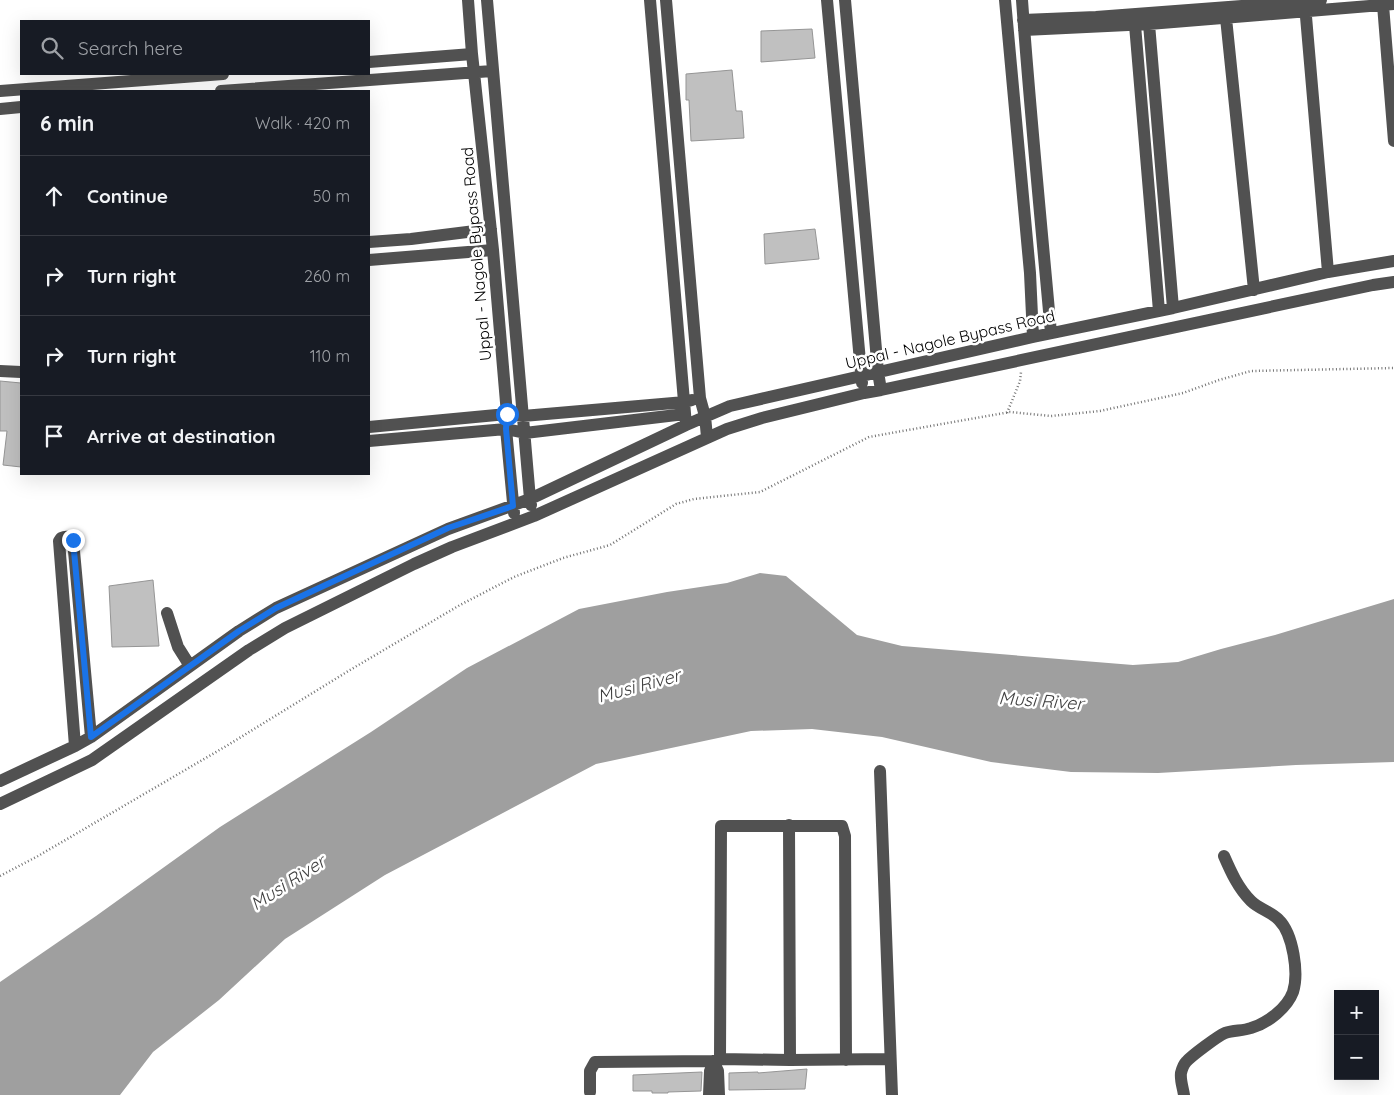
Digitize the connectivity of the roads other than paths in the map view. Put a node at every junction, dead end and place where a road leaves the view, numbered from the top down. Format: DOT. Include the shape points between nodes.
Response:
graph roads {
  1 [pos="468,0"];
  2 [pos="486,0"];
  3 [pos="650,0"];
  4 [pos="666,0"];
  5 [pos="827,0"];
  6 [pos="845,0"];
  7 [pos="1005,0"];
  8 [pos="1022,0"];
  9 [pos="1321,0"];
  10 [pos="1305,4"];
  11 [pos="1389,5"];
  12 [pos="1226,18"];
  13 [pos="1149,24"];
  14 [pos="1024,25"];
  15 [pos="1135,25"];
  16 [pos="472,54"];
  17 [pos="370,62"];
  18 [pos="492,71"];
  19 [pos="474,72"];
  20 [pos="211,75"];
  21 [pos="20,90"];
  22 [pos="25,90"];
  23 [pos="38,90"];
  24 [pos="234,90"];
  25 [pos="0,92"];
  26 [pos="20,107"];
  27 [pos="0,109"];
  28 [pos="1394,141"];
  29 [pos="491,229"];
  30 [pos="370,242"];
  31 [pos="493,250"];
  32 [pos="370,260"];
  33 [pos="1394,261"];
  34 [pos="1328,272"];
  35 [pos="1394,282"];
  36 [pos="1254,290"];
  37 [pos="1173,308"];
  38 [pos="1159,311"];
  39 [pos="1051,333"];
  40 [pos="1033,337"];
  41 [pos="681,360"];
  42 [pos="0,371"];
  43 [pos="20,372"];
  44 [pos="878,372"];
  45 [pos="861,375"];
  46 [pos="698,383"];
  47 [pos="881,390"];
  48 [pos="864,393"];
  49 [pos="700,398"];
  50 [pos="685,413"];
  51 [pos="507,414"];
  52 [pos="523,416"];
  53 [pos="705,416"];
  54 [pos="370,427"];
  55 [pos="506,429"];
  56 [pos="525,434"];
  57 [pos="707,438"];
  58 [pos="370,441"];
  59 [pos="530,499"];
  60 [pos="513,506"];
  61 [pos="534,516"];
  62 [pos="514,523"];
  63 [pos="167,613"];
  64 [pos="190,666"];
  65 [pos="91,737"];
  66 [pos="75,746"];
  67 [pos="880,771"];
  68 [pos="0,781"];
  69 [pos="0,804"];
  70 [pos="789,825"];
  71 [pos="1224,856"];
  72 [pos="890,1059"];
  73 [pos="717,1060"];
  74 [pos="790,1060"];
  75 [pos="846,1060"];
  76 [pos="590,1092"];
  77 [pos="709,1095"];
  78 [pos="719,1095"];
  79 [pos="892,1095"];
  80 [pos="1184,1095"];
  1 -- 16 [label="street, Uppal - Nagole Bypass Road"];
  2 -- 18 [label="street, Uppal - Nagole Bypass Road"];
  3 -- 41 [label="street"];
  4 -- 46 [label="street"];
  5 -- 45 [label="street"];
  6 -- 44 [label="street"];
  7 -- 40 [label="street"];
  8 -- 14 [label="street"];
  9 -- 10 [label="street"];
  10 -- 11 [label="street"];
  10 -- 12 [label="street"];
  10 -- 14 [label="street" via="1096,17"];
  10 -- 34 [label="street"];
  11 -- 28 [label="street"];
  12 -- 13 [label="street"];
  12 -- 36 [label="street"];
  13 -- 15 [label="street"];
  13 -- 37 [label="street"];
  14 -- 15 [label="street"];
  14 -- 39 [label="street"];
  15 -- 38 [label="street"];
  16 -- 17 [label="street"];
  16 -- 19 [label="street, Uppal - Nagole Bypass Road"];
  18 -- 19 [label="street"];
  18 -- 52 [label="street, Uppal - Nagole Bypass Road"];
  19 -- 24 [label="street"];
  19 -- 29 [label="street, Uppal - Nagole Bypass Road"];
  20 -- 23 [label="street"];
  21 -- 25 [label="street"];
  22 -- 23 [label="street"];
  26 -- 27 [label="street"];
  29 -- 30 [label="street"];
  29 -- 31 [label="street, Uppal - Nagole Bypass Road"];
  31 -- 32 [label="street"];
  31 -- 51 [label="street, Uppal - Nagole Bypass Road"];
  33 -- 34 [label="street, Uppal - Nagole Bypass Road"];
  34 -- 36 [label="street, Uppal - Nagole Bypass Road"];
  35 -- 47 [label="street, Uppal - Nagole Bypass Road"];
  36 -- 37 [label="street, Uppal - Nagole Bypass Road"];
  37 -- 38 [label="street, Uppal - Nagole Bypass Road"];
  38 -- 39 [label="street, Uppal - Nagole Bypass Road"];
  39 -- 40 [label="street, Uppal - Nagole Bypass Road"];
  40 -- 44 [label="street, Uppal - Nagole Bypass Road"];
  41 -- 46 [label="street"];
  41 -- 50 [label="street"];
  42 -- 43 [label="street"];
  44 -- 45 [label="street, Uppal - Nagole Bypass Road"];
  44 -- 47 [label="street"];
  45 -- 48 [label="street"];
  45 -- 53 [label="street, Uppal - Nagole Bypass Road" via="730,406"];
  46 -- 49 [label="street"];
  47 -- 48 [label="street, Uppal - Nagole Bypass Road"];
  48 -- 57 [label="street, Uppal - Nagole Bypass Road" via="762,418"];
  49 -- 50 [label="street"];
  49 -- 53 [label="street"];
  50 -- 52 [label="street"];
  50 -- 53 [label="street, Uppal - Nagole Bypass Road"];
  50 -- 56 [label="street"];
  50 -- 59 [label="street, Uppal - Nagole Bypass Road"];
  51 -- 52 [label="street"];
  51 -- 54 [label="street"];
  51 -- 55 [label="street, Uppal - Nagole Bypass Road"];
  52 -- 56 [label="street, Uppal - Nagole Bypass Road"];
  53 -- 57 [label="street"];
  55 -- 56 [label="street"];
  55 -- 58 [label="street"];
  55 -- 60 [label="street, Uppal - Nagole Bypass Road"];
  56 -- 59 [label="street, Uppal - Nagole Bypass Road"];
  57 -- 61 [label="street, Uppal - Nagole Bypass Road"];
  59 -- 60 [label="street, Uppal - Nagole Bypass Road"];
  59 -- 61 [label="street, Uppal - Nagole Bypass Road"];
  60 -- 62 [label="street, Uppal - Nagole Bypass Road"];
  60 -- 64 [label="street, Uppal - Nagole Bypass Road" via="448,528 276,608"];
  61 -- 62 [label="street, Uppal - Nagole Bypass Road"];
  62 -- 69 [label="street, Uppal - Nagole Bypass Road" via="414,564 285,628 92,760"];
  63 -- 64 [label="street" via="178,647"];
  64 -- 65 [label="street, Uppal - Nagole Bypass Road"];
  65 -- 66 [label="street, Uppal - Nagole Bypass Road"];
  65 -- 66 [label="street" via="73,540 65,536 59,541"];
  66 -- 68 [label="street, Uppal - Nagole Bypass Road"];
  67 -- 72 [label="street"];
  70 -- 73 [label="street" via="721,826"];
  70 -- 74 [label="street"];
  70 -- 75 [label="street" via="842,826 845,836"];
  71 -- 80 [label="street" via="1243,892 1278,918 1287,929 1292,941 1296,978 1293,993 1273,1016 1250,1029 1219,1036 1184,1063 1181,1079"];
  72 -- 75 [label="street"];
  72 -- 79 [label="street"];
  73 -- 74 [label="street"];
  73 -- 76 [label="street" via="595,1062 590,1071"];
  73 -- 77 [label="street" via="710,1071"];
  73 -- 78 [label="street"];
  74 -- 75 [label="street"];
}
